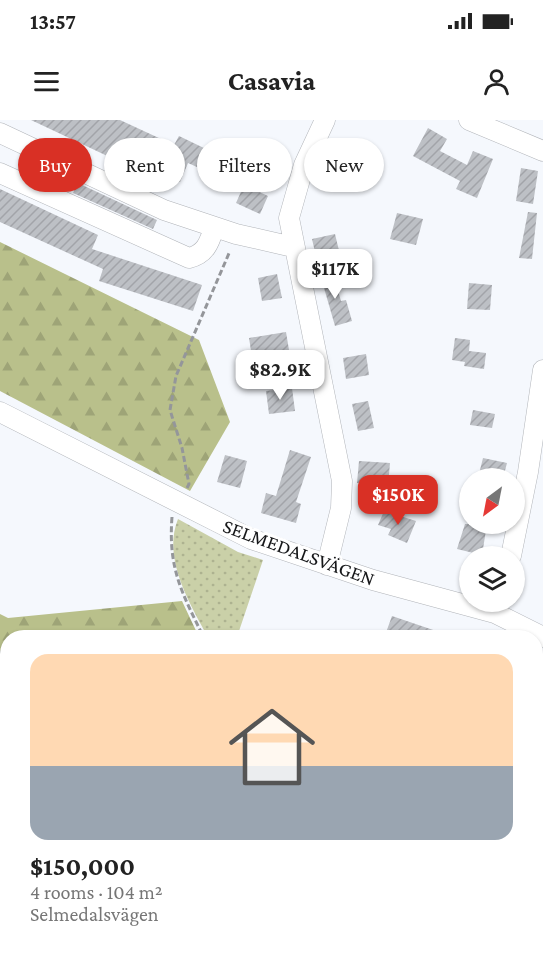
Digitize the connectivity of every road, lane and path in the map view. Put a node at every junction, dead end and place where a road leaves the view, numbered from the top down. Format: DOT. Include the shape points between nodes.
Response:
graph roads {
  1 [pos="325,120"];
  2 [pos="469,120"];
  3 [pos="0,133"];
  4 [pos="543,151"];
  5 [pos="0,172"];
  6 [pos="214,228"];
  7 [pos="236,234"];
  8 [pos="293,247"];
  9 [pos="543,370"];
  10 [pos="0,412"];
  11 [pos="180,502"];
  12 [pos="513,546"];
  13 [pos="327,565"];
  14 [pos="459,600"];
  15 [pos="505,612"];
  16 [pos="200,630"];
  17 [pos="532,630"];
  1 -- 8 [label="street" via="294,195 289,218"];
  2 -- 4 [label="street"];
  3 -- 6 [label="street" via="164,210"];
  5 -- 6 [label="street" via="189,258 201,255"];
  6 -- 7 [label="street"];
  7 -- 8 [label="street"];
  7 -- 11 [label="path" via="176,376 170,410 189,484"];
  8 -- 13 [label="street" via="342,481 341,508"];
  9 -- 12 [label="street"];
  10 -- 11 [label="street, SELMEDALSVÄGEN"];
  11 -- 13 [label="street, SELMEDALSVÄGEN" via="251,539"];
  11 -- 16 [label="path" via="172,515 174,573"];
  13 -- 14 [label="street, SELMEDALSVÄGEN" via="404,590"];
  15 -- 17 [label="street, SELMEDALSVÄGEN"];
}
